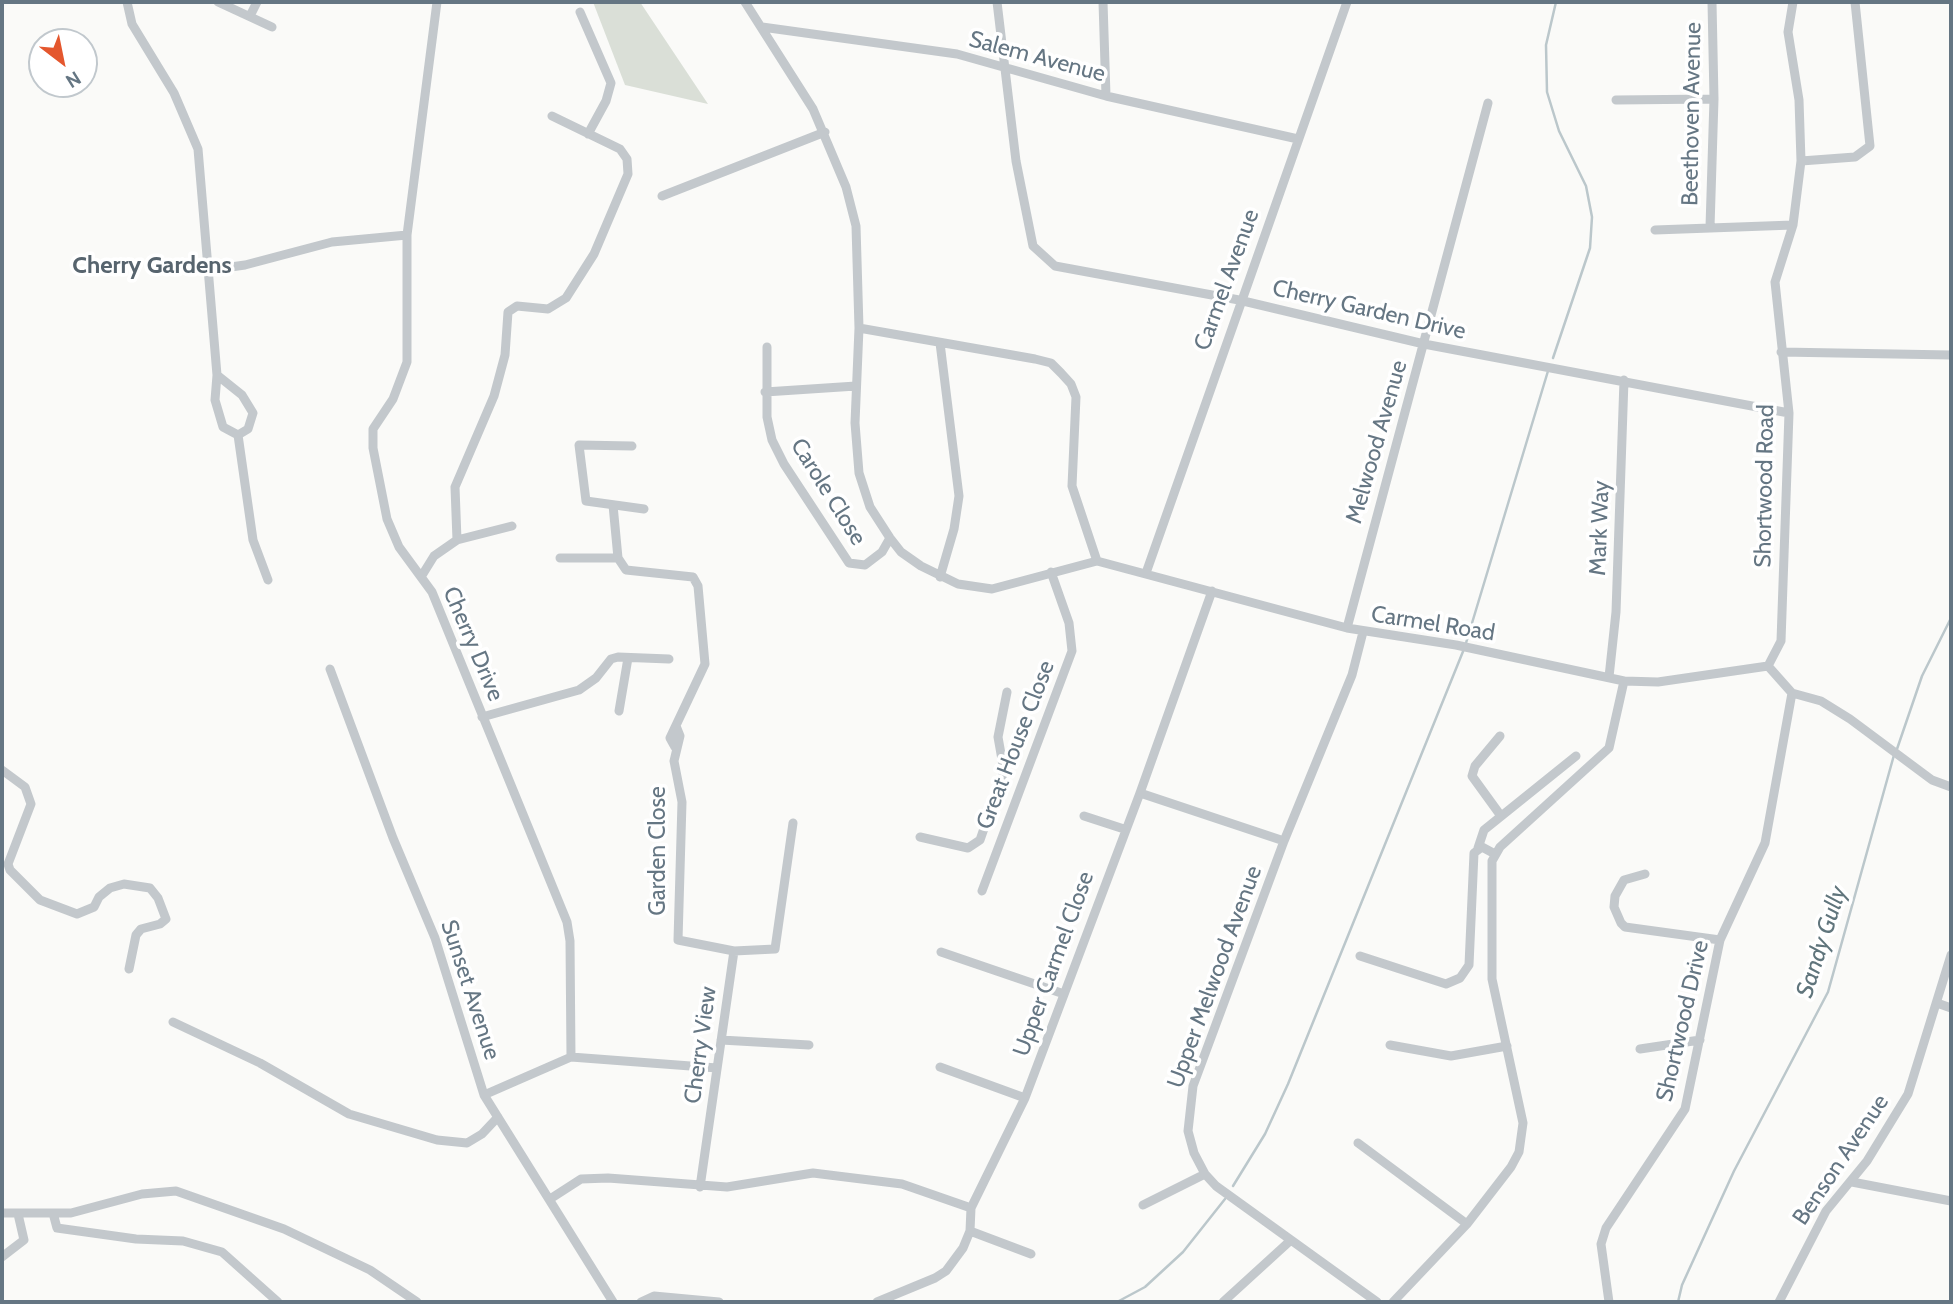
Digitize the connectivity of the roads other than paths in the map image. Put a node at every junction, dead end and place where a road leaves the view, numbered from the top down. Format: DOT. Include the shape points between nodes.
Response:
graph roads {
  1 [pos="127,2"];
  2 [pos="218,2"];
  3 [pos="257,2"];
  4 [pos="437,2"];
  5 [pos="745,2"];
  6 [pos="997,2"];
  7 [pos="1102,2"];
  8 [pos="1347,2"];
  9 [pos="1712,2"];
  10 [pos="1793,2"];
  11 [pos="1855,2"];
  12 [pos="580,12"];
  13 [pos="250,16"];
  14 [pos="272,27"];
  15 [pos="762,27"];
  16 [pos="1003,65"];
  17 [pos="1105,96"];
  18 [pos="1714,99"];
  19 [pos="1616,100"];
  20 [pos="1488,103"];
  21 [pos="552,116"];
  22 [pos="825,132"];
  23 [pos="588,134"];
  24 [pos="1298,139"];
  25 [pos="1801,162"];
  26 [pos="662,196"];
  27 [pos="1793,225"];
  28 [pos="1710,227"];
  29 [pos="1655,230"];
  30 [pos="407,235"];
  31 [pos="209,270"];
  32 [pos="1239,300"];
  33 [pos="859,328"];
  34 [pos="940,343"];
  35 [pos="1424,344"];
  36 [pos="767,347"];
  37 [pos="1781,352"];
  38 [pos="1951,355"];
  39 [pos="218,375"];
  40 [pos="1624,380"];
  41 [pos="856,386"];
  42 [pos="765,392"];
  43 [pos="1789,413"];
  44 [pos="238,435"];
  45 [pos="632,446"];
  46 [pos="614,505"];
  47 [pos="644,509"];
  48 [pos="512,526"];
  49 [pos="890,538"];
  50 [pos="457,540"];
  51 [pos="560,558"];
  52 [pos="618,558"];
  53 [pos="1097,561"];
  54 [pos="1051,572"];
  55 [pos="1146,573"];
  56 [pos="421,577"];
  57 [pos="940,578"];
  58 [pos="268,580"];
  59 [pos="1212,591"];
  60 [pos="1346,628"];
  61 [pos="1363,632"];
  62 [pos="628,658"];
  63 [pos="669,659"];
  64 [pos="1768,666"];
  65 [pos="330,669"];
  66 [pos="1609,677"];
  67 [pos="1624,681"];
  68 [pos="1007,692"];
  69 [pos="1792,693"];
  70 [pos="619,711"];
  71 [pos="482,717"];
  72 [pos="1500,736"];
  73 [pos="1576,756"];
  74 [pos="2,770"];
  75 [pos="1951,787"];
  76 [pos="1140,793"];
  77 [pos="991,812"];
  78 [pos="1084,816"];
  79 [pos="1501,816"];
  80 [pos="1009,819"];
  81 [pos="793,823"];
  82 [pos="1124,829"];
  83 [pos="920,837"];
  84 [pos="1283,841"];
  85 [pos="1478,848"];
  86 [pos="1495,853"];
  87 [pos="1645,874"];
  88 [pos="982,891"];
  89 [pos="1720,940"];
  90 [pos="734,951"];
  91 [pos="941,953"];
  92 [pos="1951,954"];
  93 [pos="1360,956"];
  94 [pos="130,970"];
  95 [pos="1064,995"];
  96 [pos="1937,1003"];
  97 [pos="1951,1008"];
  98 [pos="173,1022"];
  99 [pos="721,1040"];
  100 [pos="1700,1040"];
  101 [pos="809,1045"];
  102 [pos="1390,1045"];
  103 [pos="1507,1046"];
  104 [pos="1640,1049"];
  105 [pos="571,1057"];
  106 [pos="940,1067"];
  107 [pos="717,1068"];
  108 [pos="484,1095"];
  109 [pos="1024,1098"];
  110 [pos="498,1117"];
  111 [pos="1358,1143"];
  112 [pos="1205,1174"];
  113 [pos="1852,1182"];
  114 [pos="700,1186"];
  115 [pos="550,1199"];
  116 [pos="1951,1201"];
  117 [pos="1143,1205"];
  118 [pos="971,1208"];
  119 [pos="2,1213"];
  120 [pos="53,1213"];
  121 [pos="18,1214"];
  122 [pos="1467,1224"];
  123 [pos="970,1231"];
  124 [pos="1291,1240"];
  125 [pos="1031,1254"];
  126 [pos="2,1257"];
  127 [pos="278,1302"];
  128 [pos="416,1302"];
  129 [pos="613,1302"];
  130 [pos="641,1302"];
  131 [pos="719,1302"];
  132 [pos="877,1302"];
  133 [pos="1223,1302"];
  134 [pos="1377,1302"];
  135 [pos="1393,1302"];
  136 [pos="1609,1302"];
  137 [pos="1779,1302"];
  1 -- 31 [label="street" via="132,24 193,133"];
  2 -- 13 [label="street"];
  3 -- 13 [label="street"];
  4 -- 30 [label="street, Cherry Drive"];
  5 -- 15 [label="street"];
  6 -- 16 [label="street, Cherry Garden Drive"];
  7 -- 17 [label="street"];
  8 -- 24 [label="street, Carmel Avenue"];
  9 -- 18 [label="street, Beethoven Avenue"];
  10 -- 25 [label="street, Shortwood Road" via="1788,32 1799,100"];
  11 -- 25 [label="street" via="1870,146 1855,157"];
  12 -- 23 [label="street" via="611,83"];
  13 -- 14 [label="street"];
  15 -- 16 [label="street, Salem Avenue" via="957,54"];
  15 -- 22 [label="street"];
  16 -- 17 [label="street, Salem Avenue"];
  16 -- 32 [label="street, Cherry Garden Drive" via="1033,246 1055,266"];
  17 -- 24 [label="street, Salem Avenue"];
  18 -- 19 [label="street"];
  18 -- 28 [label="street, Beethoven Avenue"];
  20 -- 35 [label="street, Melwood Avenue"];
  21 -- 23 [label="street"];
  22 -- 26 [label="street"];
  22 -- 33 [label="street" via="856,226"];
  23 -- 50 [label="street" via="620,149 627,159 628,174 594,254 566,298 548,309 517,306 508,312 505,355 494,396 455,487"];
  24 -- 32 [label="street, Carmel Avenue"];
  25 -- 27 [label="street, Shortwood Road"];
  27 -- 28 [label="street"];
  27 -- 37 [label="street, Shortwood Road" via="1775,282"];
  28 -- 29 [label="street"];
  30 -- 31 [label="street" via="332,242"];
  30 -- 56 [label="street, Cherry Drive" via="407,362 397,390 373,429 373,448 387,519 399,547"];
  31 -- 39 [label="street"];
  32 -- 35 [label="street, Cherry Garden Drive"];
  32 -- 55 [label="street, Carmel Avenue"];
  33 -- 34 [label="street"];
  33 -- 41 [label="street"];
  34 -- 53 [label="street" via="1051,363 1072,384 1076,397 1072,486"];
  34 -- 57 [label="street" via="959,496"];
  35 -- 40 [label="street, Cherry Garden Drive"];
  35 -- 60 [label="street, Melwood Avenue"];
  36 -- 42 [label="street, Carole Close"];
  37 -- 38 [label="street"];
  37 -- 43 [label="street, Shortwood Road"];
  39 -- 44 [label="street" via="215,400 219,419 229,432"];
  39 -- 44 [label="street" via="242,395 253,414 248,429"];
  40 -- 43 [label="street, Cherry Garden Drive"];
  40 -- 66 [label="street, Mark Way" via="1616,612"];
  41 -- 42 [label="street"];
  41 -- 49 [label="street" via="862,489"];
  42 -- 49 [label="street, Carole Close" via="772,440 849,563 865,565 882,552"];
  43 -- 64 [label="street, Shortwood Road" via="1780,641"];
  44 -- 58 [label="street" via="253,540"];
  45 -- 46 [label="street" via="579,445 586,501"];
  46 -- 47 [label="street"];
  46 -- 52 [label="street"];
  48 -- 50 [label="street"];
  49 -- 57 [label="street" via="901,552"];
  50 -- 56 [label="street" via="434,556"];
  51 -- 52 [label="street"];
  52 -- 90 [label="street, Garden Close" via="631,573 696,580 705,664 676,726 680,736 674,761 682,802 677,937 682,943"];
  53 -- 54 [label="street"];
  53 -- 55 [label="street, Carmel Road"];
  54 -- 57 [label="street" via="992,589"];
  54 -- 80 [label="street, Great House Close" via="1069,623 1072,651"];
  55 -- 59 [label="street, Carmel Road"];
  56 -- 71 [label="street, Cherry Drive" via="432,592"];
  59 -- 60 [label="street, Carmel Road"];
  59 -- 76 [label="street, Upper Carmel Close"];
  60 -- 61 [label="street, Carmel Road"];
  61 -- 66 [label="street, Carmel Road" via="1456,645"];
  61 -- 84 [label="street, Upper Melwood Avenue" via="1352,675"];
  62 -- 63 [label="street"];
  62 -- 70 [label="street"];
  62 -- 71 [label="street" via="611,659 579,690"];
  64 -- 67 [label="street, Carmel Road" via="1658,682"];
  64 -- 69 [label="street"];
  65 -- 108 [label="street, Sunset Avenue" via="435,938"];
  66 -- 67 [label="street, Carmel Road"];
  67 -- 86 [label="street" via="1609,747"];
  68 -- 77 [label="street" via="998,737 1004,771"];
  69 -- 75 [label="street" via="1821,701 1932,780"];
  69 -- 89 [label="street, Shortwood Drive" via="1765,843"];
  71 -- 105 [label="street, Cherry Drive" via="567,922"];
  72 -- 79 [label="street" via="1472,776"];
  73 -- 79 [label="street"];
  74 -- 94 [label="street" via="25,787 31,804 8,863 10,870 40,900 77,914 94,907 110,888 124,884 150,888 158,898 166,919 136,935"];
  76 -- 82 [label="street, Upper Carmel Close"];
  76 -- 84 [label="street"];
  77 -- 80 [label="street"];
  77 -- 83 [label="street" via="971,848"];
  78 -- 82 [label="street"];
  79 -- 85 [label="street" via="1481,834"];
  80 -- 88 [label="street, Great House Close"];
  81 -- 90 [label="street" via="775,949"];
  82 -- 95 [label="street, Upper Carmel Close"];
  84 -- 112 [label="street, Upper Melwood Avenue" via="1193,1086 1188,1131"];
  85 -- 86 [label="street"];
  85 -- 93 [label="street" via="1474,853 1469,965 1460,978 1446,984"];
  86 -- 103 [label="street" via="1491,870 1492,979"];
  87 -- 89 [label="street" via="1624,880 1615,896 1614,907 1625,927"];
  89 -- 100 [label="street, Shortwood Drive"];
  90 -- 99 [label="street, Cherry View"];
  91 -- 95 [label="street"];
  92 -- 96 [label="street, Benson Avenue"];
  95 -- 109 [label="street, Upper Carmel Close"];
  96 -- 97 [label="street"];
  96 -- 113 [label="street, Benson Avenue" via="1908,1094"];
  98 -- 110 [label="street" via="260,1063 349,1114 436,1140 467,1143 482,1135"];
  99 -- 101 [label="street"];
  99 -- 107 [label="street, Cherry View"];
  100 -- 104 [label="street"];
  100 -- 136 [label="street, Shortwood Drive" via="1689,1096 1678,1123 1606,1228 1601,1244"];
  102 -- 103 [label="street" via="1451,1056"];
  103 -- 122 [label="street" via="1523,1137 1511,1167"];
  105 -- 107 [label="street"];
  105 -- 108 [label="street"];
  106 -- 109 [label="street"];
  107 -- 114 [label="street, Cherry View"];
  108 -- 110 [label="street, Sunset Avenue"];
  109 -- 118 [label="street, Upper Carmel Close"];
  110 -- 115 [label="street, Sunset Avenue"];
  111 -- 122 [label="street"];
  112 -- 117 [label="street"];
  112 -- 124 [label="street, Upper Melwood Avenue"];
  113 -- 116 [label="street"];
  113 -- 137 [label="street, Benson Avenue" via="1826,1211"];
  114 -- 115 [label="street" via="581,1179"];
  114 -- 118 [label="street" via="727,1187 813,1173 902,1184"];
  115 -- 129 [label="street, Sunset Avenue"];
  118 -- 123 [label="street, Upper Carmel Close"];
  119 -- 121 [label="street"];
  120 -- 121 [label="street"];
  120 -- 127 [label="street" via="57,1228 136,1240 183,1241 222,1252"];
  120 -- 128 [label="street" via="176,1191 284,1229 370,1270"];
  121 -- 126 [label="street" via="24,1240"];
  122 -- 135 [label="street"];
  123 -- 125 [label="street"];
  123 -- 132 [label="street, Upper Carmel Close" via="946,1271 919,1287"];
  124 -- 133 [label="street"];
  124 -- 134 [label="street, Upper Melwood Avenue"];
  130 -- 131 [label="street" via="654,1296"];
}
